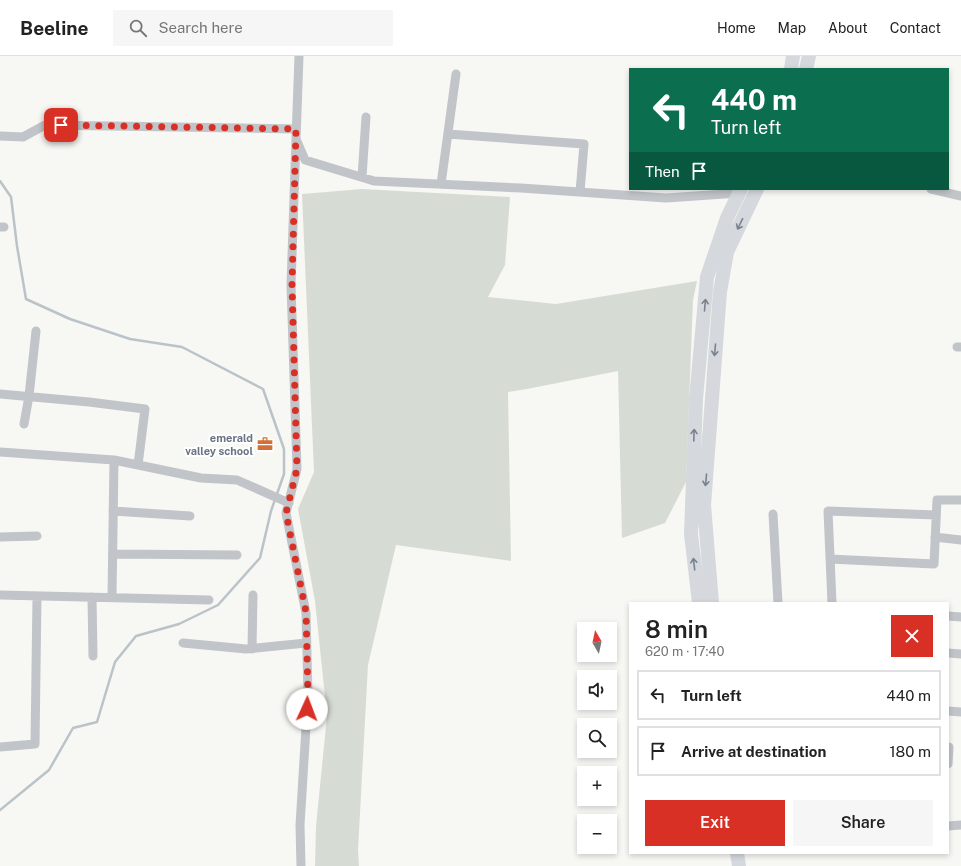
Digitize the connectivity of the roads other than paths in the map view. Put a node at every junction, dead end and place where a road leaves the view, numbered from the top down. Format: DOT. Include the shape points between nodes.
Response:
graph roads {
  1 [pos="299,56"];
  2 [pos="793,56"];
  3 [pos="809,56"];
  4 [pos="791,68"];
  5 [pos="806,68"];
  6 [pos="456,74"];
  7 [pos="366,117"];
  8 [pos="296,129"];
  9 [pos="448,134"];
  10 [pos="0,136"];
  11 [pos="296,139"];
  12 [pos="362,177"];
  13 [pos="441,184"];
  14 [pos="757,190"];
  15 [pos="935,190"];
  16 [pos="740,191"];
  17 [pos="580,192"];
  18 [pos="961,196"];
  19 [pos="36,331"];
  20 [pos="0,394"];
  21 [pos="29,396"];
  22 [pos="24,424"];
  23 [pos="0,452"];
  24 [pos="114,460"];
  25 [pos="138,465"];
  26 [pos="961,500"];
  27 [pos="289,503"];
  28 [pos="113,511"];
  29 [pos="773,514"];
  30 [pos="936,515"];
  31 [pos="190,516"];
  32 [pos="37,536"];
  33 [pos="0,537"];
  34 [pos="935,537"];
  35 [pos="961,540"];
  36 [pos="112,554"];
  37 [pos="237,556"];
  38 [pos="830,559"];
  39 [pos="0,595"];
  40 [pos="254,595"];
  41 [pos="37,596"];
  42 [pos="92,597"];
  43 [pos="112,597"];
  44 [pos="208,600"];
  45 [pos="698,602"];
  46 [pos="712,602"];
  47 [pos="778,602"];
  48 [pos="832,602"];
  49 [pos="949,616"];
  50 [pos="961,617"];
  51 [pos="183,643"];
  52 [pos="306,643"];
  53 [pos="252,648"];
  54 [pos="949,653"];
  55 [pos="961,654"];
  56 [pos="93,656"];
  57 [pos="949,711"];
  58 [pos="961,712"];
  59 [pos="0,747"];
  60 [pos="961,825"];
  61 [pos="949,826"];
  62 [pos="737,854"];
  63 [pos="747,854"];
  64 [pos="301,866"];
  65 [pos="739,866"];
  66 [pos="749,866"];
  1 -- 8 [label="street"];
  2 -- 4 [label="main road"];
  3 -- 5 [label="main road"];
  6 -- 9 [label="street"];
  7 -- 12 [label="street"];
  8 -- 10 [label="street" via="46,125 23,137"];
  8 -- 11 [label="street"];
  9 -- 13 [label="street"];
  9 -- 17 [label="street" via="584,144"];
  11 -- 12 [label="street" via="306,160"];
  11 -- 27 [label="street" via="292,285 297,469"];
  12 -- 13 [label="street" via="374,181"];
  13 -- 17 [label="street"];
  14 -- 46 [label="main road, one-way" via="727,252 720,292 704,505"];
  15 -- 18 [label="street"];
  16 -- 17 [label="street" via="666,198"];
  45 -- 16 [label="main road, one-way" via="690,534 696,400 707,277 727,218"];
  19 -- 21 [label="street"];
  20 -- 21 [label="street"];
  21 -- 22 [label="street"];
  21 -- 25 [label="street" via="145,409"];
  23 -- 24 [label="street"];
  24 -- 25 [label="street"];
  24 -- 28 [label="street"];
  25 -- 27 [label="street" via="201,478 237,480"];
  26 -- 30 [label="street" via="937,500"];
  27 -- 52 [label="street" via="286,513 306,612"];
  28 -- 31 [label="street"];
  28 -- 36 [label="street"];
  29 -- 47 [label="street"];
  30 -- 34 [label="street"];
  30 -- 38 [label="street" via="828,511"];
  32 -- 33 [label="street"];
  34 -- 35 [label="street"];
  34 -- 38 [label="street" via="934,564"];
  36 -- 37 [label="street"];
  36 -- 43 [label="street"];
  38 -- 48 [label="street"];
  39 -- 41 [label="street"];
  40 -- 53 [label="street"];
  41 -- 42 [label="street"];
  41 -- 59 [label="street" via="35,744"];
  42 -- 43 [label="street"];
  42 -- 56 [label="street"];
  43 -- 44 [label="street"];
  49 -- 50 [label="street"];
  51 -- 53 [label="street"];
  52 -- 53 [label="street"];
  52 -- 64 [label="street" via="308,695 300,825"];
  54 -- 55 [label="street"];
  57 -- 58 [label="street"];
  60 -- 61 [label="street"];
  62 -- 65 [label="main road"];
  63 -- 66 [label="main road"];
}
